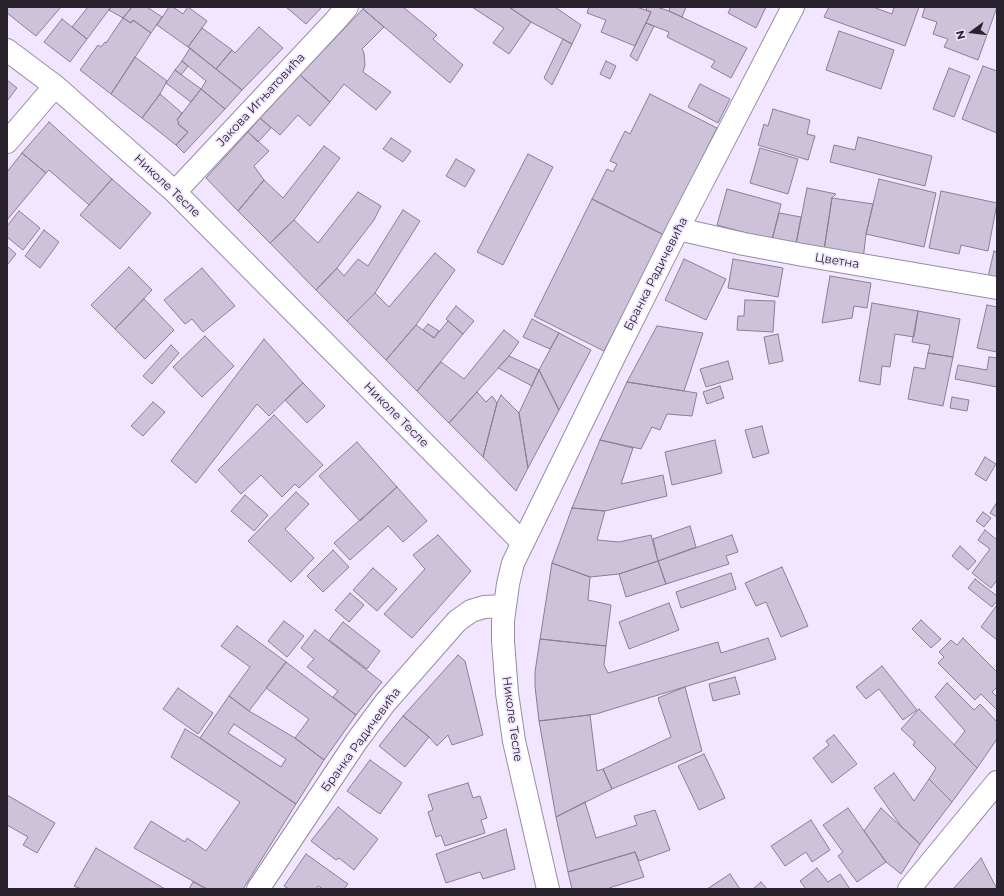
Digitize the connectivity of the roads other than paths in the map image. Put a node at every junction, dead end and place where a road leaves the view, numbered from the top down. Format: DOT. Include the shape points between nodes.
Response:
graph roads {
  1 [pos="347,7"];
  2 [pos="793,7"];
  3 [pos="7,50"];
  4 [pos="55,86"];
  5 [pos="7,142"];
  6 [pos="175,192"];
  7 [pos="678,229"];
  8 [pos="997,288"];
  9 [pos="523,544"];
  10 [pos="505,606"];
  11 [pos="997,782"];
  12 [pos="258,889"];
  13 [pos="548,889"];
  14 [pos="909,889"];
  1 -- 6 [label="street, Јакова Игњатовића"];
  2 -- 7 [label="street, Бранка Радичевића"];
  3 -- 4 [label="street, Николе Тесле"];
  4 -- 5 [label="street"];
  4 -- 6 [label="street, Николе Тесле"];
  6 -- 9 [label="street, Николе Тесле"];
  7 -- 8 [label="street, Цветна" via="803,255"];
  7 -- 9 [label="street, Бранка Радичевића"];
  9 -- 10 [label="street, Николе Тесле" via="513,563"];
  10 -- 12 [label="street, Бранка Радичевића" via="484,607 471,611 457,621 390,697 356,742"];
  10 -- 13 [label="street, Николе Тесле" via="503,641 514,741"];
  11 -- 14 [label="street"];
}
